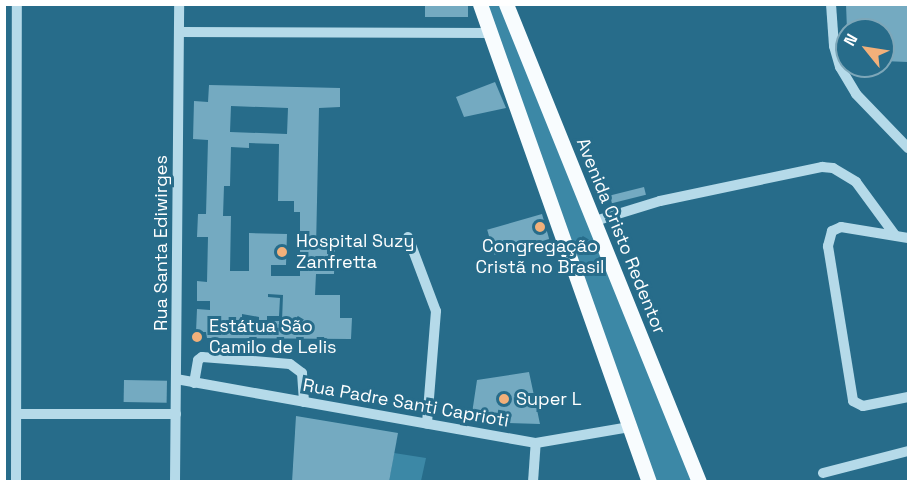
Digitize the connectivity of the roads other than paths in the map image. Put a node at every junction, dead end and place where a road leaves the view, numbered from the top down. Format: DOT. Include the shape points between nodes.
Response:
graph roads {
  1 [pos="17,4"];
  2 [pos="179,4"];
  3 [pos="480,4"];
  4 [pos="506,4"];
  5 [pos="831,4"];
  6 [pos="179,32"];
  7 [pos="492,33"];
  8 [pos="909,148"];
  9 [pos="595,221"];
  10 [pos="895,235"];
  11 [pos="408,237"];
  12 [pos="909,237"];
  13 [pos="176,379"];
  14 [pos="194,383"];
  15 [pos="909,397"];
  16 [pos="304,402"];
  17 [pos="17,414"];
  18 [pos="176,414"];
  19 [pos="427,423"];
  20 [pos="630,427"];
  21 [pos="536,443"];
  22 [pos="909,451"];
  23 [pos="823,473"];
  24 [pos="16,482"];
  25 [pos="175,482"];
  26 [pos="533,482"];
  27 [pos="649,482"];
  28 [pos="699,482"];
  1 -- 17 [label="street"];
  2 -- 6 [label="street, Rua Santa Ediwirges"];
  3 -- 7 [label="main road"];
  4 -- 9 [label="main road, Avenida Cristo Redentor"];
  5 -- 8 [label="street" via="840,67 856,94"];
  6 -- 7 [label="street"];
  6 -- 13 [label="street, Rua Santa Ediwirges"];
  7 -- 20 [label="main road"];
  9 -- 10 [label="street" via="660,201 822,167 833,168 856,182"];
  9 -- 28 [label="main road, Avenida Cristo Redentor"];
  10 -- 12 [label="street"];
  10 -- 15 [label="street" via="841,227 831,231 828,246 853,401 863,406"];
  11 -- 19 [label="street" via="436,311"];
  13 -- 14 [label="street, Rua Padre Santi Caprioti"];
  13 -- 18 [label="street, Rua Santa Ediwirges"];
  14 -- 16 [label="street, Rua Padre Santi Caprioti"];
  14 -- 16 [label="street" via="202,357 290,364 302,373"];
  16 -- 19 [label="street, Rua Padre Santi Caprioti"];
  17 -- 18 [label="street"];
  17 -- 24 [label="street"];
  18 -- 25 [label="street, Rua Santa Ediwirges"];
  19 -- 21 [label="street, Rua Padre Santi Caprioti"];
  20 -- 21 [label="street, Rua Padre Santi Caprioti"];
  20 -- 27 [label="main road"];
  21 -- 26 [label="street"];
  22 -- 23 [label="street"];
}
